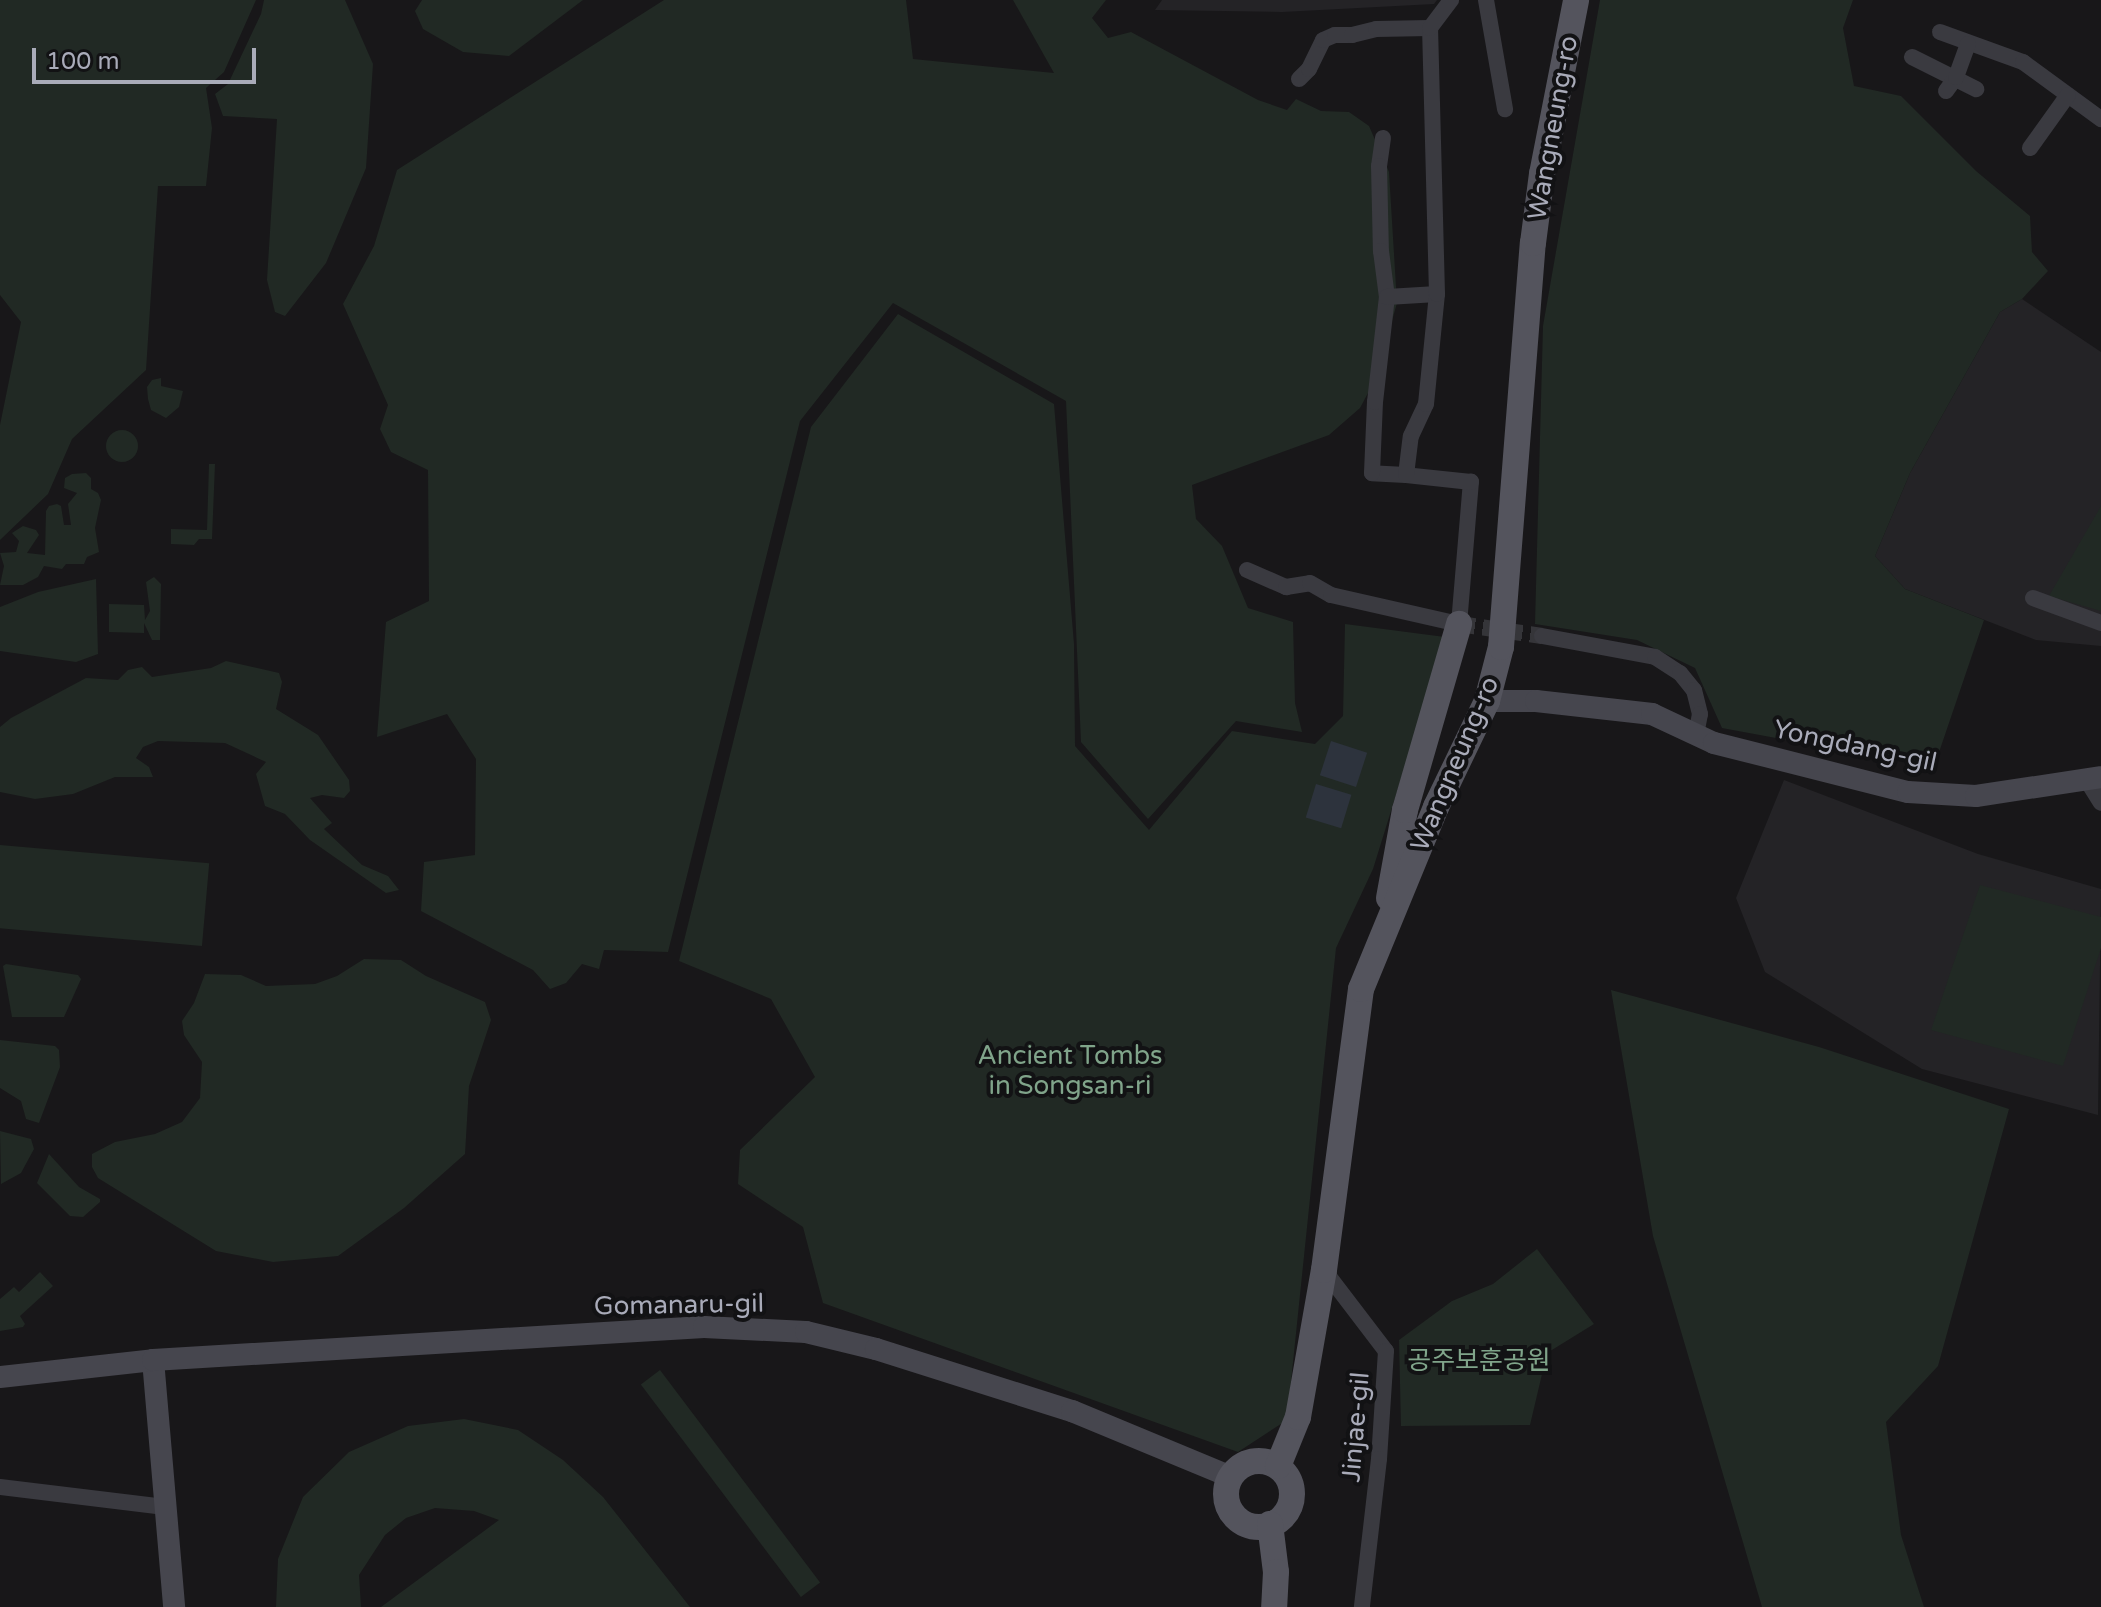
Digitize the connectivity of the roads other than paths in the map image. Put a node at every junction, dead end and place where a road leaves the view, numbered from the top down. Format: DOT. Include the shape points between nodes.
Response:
graph roads {
  1 [pos="1451,0"];
  2 [pos="1486,0"];
  3 [pos="1576,0"];
  4 [pos="1430,28"];
  5 [pos="1940,32"];
  6 [pos="1968,44"];
  7 [pos="1912,57"];
  8 [pos="1299,79"];
  9 [pos="1951,84"];
  10 [pos="1976,89"];
  11 [pos="2068,95"];
  12 [pos="1505,109"];
  13 [pos="2101,119"];
  14 [pos="1383,138"];
  15 [pos="2030,148"];
  16 [pos="1437,294"];
  17 [pos="1387,297"];
  18 [pos="1406,475"];
  19 [pos="1247,570"];
  20 [pos="2033,598"];
  21 [pos="2101,623"];
  22 [pos="1459,624"];
  23 [pos="1542,636"];
  24 [pos="1487,701"];
  25 [pos="1696,735"];
  26 [pos="2093,778"];
  27 [pos="2101,803"];
  28 [pos="1386,928"];
  29 [pos="1324,1270"];
  30 [pos="153,1360"];
  31 [pos="0,1377"];
  32 [pos="1278,1466"];
  33 [pos="1231,1477"];
  34 [pos="0,1487"];
  35 [pos="165,1507"];
  36 [pos="1270,1524"];
  37 [pos="174,1607"];
  38 [pos="1274,1607"];
  39 [pos="1362,1607"];
  1 -- 4 [label="street"];
  2 -- 12 [label="street"];
  3 -- 24 [label="main road, Wangneung-ro" via="1533,243 1501,647"];
  4 -- 8 [label="street" via="1335,35 1323,40"];
  4 -- 16 [label="street"];
  5 -- 6 [label="street"];
  6 -- 9 [label="street"];
  6 -- 11 [label="street" via="2023,62"];
  7 -- 9 [label="street"];
  9 -- 10 [label="street"];
  11 -- 13 [label="street"];
  11 -- 15 [label="street"];
  14 -- 17 [label="street" via="1381,251"];
  16 -- 17 [label="street"];
  16 -- 18 [label="street" via="1426,404 1411,436"];
  17 -- 18 [label="street" via="1372,473"];
  18 -- 22 [label="street" via="1471,482"];
  19 -- 22 [label="street" via="1286,587 1310,583 1331,595"];
  20 -- 21 [label="street"];
  22 -- 28 [label="main road" via="1402,822"];
  23 -- 25 [label="street" via="1655,657 1680,673 1694,690 1700,714"];
  24 -- 25 [label="main road, Yongdang-gil" via="1652,714"];
  24 -- 28 [label="main road, Wangneung-ro"];
  25 -- 26 [label="main road, Yongdang-gil" via="1908,792 1976,796"];
  26 -- 27 [label="street"];
  28 -- 29 [label="main road, Wangneung-ro" via="1361,989"];
  29 -- 32 [label="main road, Wangneung-ro" via="1298,1417"];
  29 -- 39 [label="street, Jinjae-gil" via="1386,1351"];
  30 -- 31 [label="main road, Gomanaru-gil"];
  30 -- 33 [label="main road, Gomanaru-gil" via="704,1327 806,1332 1072,1411"];
  30 -- 35 [label="main road"];
  32 -- 33 [label="main road" via="1257,1460"];
  32 -- 36 [label="main road" via="1292,1495 1284,1516"];
  33 -- 36 [label="main road" via="1226,1497 1235,1516 1253,1526"];
  34 -- 35 [label="street"];
  35 -- 37 [label="main road"];
  36 -- 38 [label="main road"];
}
